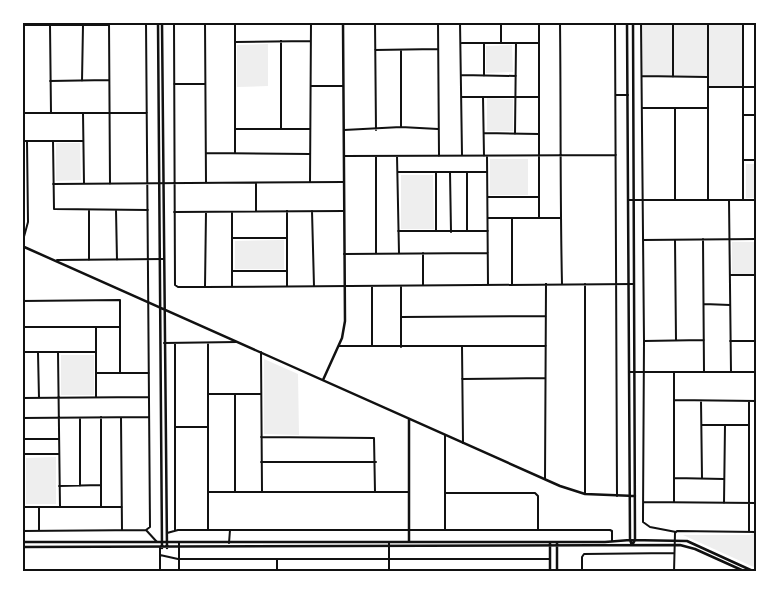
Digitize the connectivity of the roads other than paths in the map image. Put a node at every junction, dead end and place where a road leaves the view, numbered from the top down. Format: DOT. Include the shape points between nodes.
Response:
graph roads {
  1 [pos="146,22"];
  2 [pos="158,22"];
  3 [pos="162,22"];
  4 [pos="174,22"];
  5 [pos="205,22"];
  6 [pos="235,22"];
  7 [pos="311,22"];
  8 [pos="342,22"];
  9 [pos="375,22"];
  10 [pos="438,22"];
  11 [pos="460,22"];
  12 [pos="501,22"];
  13 [pos="539,22"];
  14 [pos="560,22"];
  15 [pos="615,22"];
  16 [pos="627,22"];
  17 [pos="633,22"];
  18 [pos="642,22"];
  19 [pos="673,22"];
  20 [pos="708,22"];
  21 [pos="743,22"];
  22 [pos="109,24"];
  23 [pos="22,25"];
  24 [pos="50,25"];
  25 [pos="83,25"];
  26 [pos="281,41"];
  27 [pos="311,41"];
  28 [pos="235,42"];
  29 [pos="461,43"];
  30 [pos="484,43"];
  31 [pos="501,43"];
  32 [pos="516,43"];
  33 [pos="539,43"];
  34 [pos="375,50"];
  35 [pos="401,50"];
  36 [pos="438,50"];
  37 [pos="461,75"];
  38 [pos="484,76"];
  39 [pos="516,76"];
  40 [pos="642,76"];
  41 [pos="673,76"];
  42 [pos="708,77"];
  43 [pos="82,80"];
  44 [pos="109,80"];
  45 [pos="50,81"];
  46 [pos="174,84"];
  47 [pos="205,84"];
  48 [pos="311,86"];
  49 [pos="343,86"];
  50 [pos="708,87"];
  51 [pos="743,87"];
  52 [pos="756,87"];
  53 [pos="616,95"];
  54 [pos="628,95"];
  55 [pos="539,96"];
  56 [pos="461,97"];
  57 [pos="483,97"];
  58 [pos="515,97"];
  59 [pos="642,108"];
  60 [pos="675,108"];
  61 [pos="708,108"];
  62 [pos="22,113"];
  63 [pos="51,113"];
  64 [pos="83,113"];
  65 [pos="109,113"];
  66 [pos="147,113"];
  67 [pos="743,115"];
  68 [pos="756,115"];
  69 [pos="401,127"];
  70 [pos="235,129"];
  71 [pos="281,129"];
  72 [pos="439,129"];
  73 [pos="310,130"];
  74 [pos="344,130"];
  75 [pos="376,130"];
  76 [pos="484,133"];
  77 [pos="515,134"];
  78 [pos="540,134"];
  79 [pos="22,141"];
  80 [pos="27,141"];
  81 [pos="53,141"];
  82 [pos="83,141"];
  83 [pos="206,153"];
  84 [pos="235,154"];
  85 [pos="310,154"];
  86 [pos="561,154"];
  87 [pos="616,154"];
  88 [pos="538,155"];
  89 [pos="344,156"];
  90 [pos="376,156"];
  91 [pos="398,156"];
  92 [pos="439,156"];
  93 [pos="462,156"];
  94 [pos="486,156"];
  95 [pos="743,160"];
  96 [pos="756,160"];
  97 [pos="398,172"];
  98 [pos="436,172"];
  99 [pos="450,172"];
  100 [pos="467,172"];
  101 [pos="487,172"];
  102 [pos="310,182"];
  103 [pos="344,182"];
  104 [pos="174,183"];
  105 [pos="206,183"];
  106 [pos="256,183"];
  107 [pos="53,184"];
  108 [pos="84,184"];
  109 [pos="110,184"];
  110 [pos="148,184"];
  111 [pos="161,184"];
  112 [pos="488,197"];
  113 [pos="539,197"];
  114 [pos="629,200"];
  115 [pos="633,200"];
  116 [pos="642,200"];
  117 [pos="675,200"];
  118 [pos="708,200"];
  119 [pos="729,200"];
  120 [pos="744,200"];
  121 [pos="756,200"];
  122 [pos="89,210"];
  123 [pos="116,210"];
  124 [pos="148,210"];
  125 [pos="286,211"];
  126 [pos="312,211"];
  127 [pos="344,211"];
  128 [pos="174,212"];
  129 [pos="206,212"];
  130 [pos="232,212"];
  131 [pos="256,212"];
  132 [pos="488,218"];
  133 [pos="512,218"];
  134 [pos="539,218"];
  135 [pos="560,218"];
  136 [pos="398,231"];
  137 [pos="436,231"];
  138 [pos="468,231"];
  139 [pos="488,231"];
  140 [pos="451,232"];
  141 [pos="232,238"];
  142 [pos="287,238"];
  143 [pos="756,239"];
  144 [pos="643,240"];
  145 [pos="675,240"];
  146 [pos="703,240"];
  147 [pos="730,240"];
  148 [pos="22,245"];
  149 [pos="423,253"];
  150 [pos="488,253"];
  151 [pos="344,254"];
  152 [pos="376,254"];
  153 [pos="399,254"];
  154 [pos="54,260"];
  155 [pos="89,260"];
  156 [pos="117,260"];
  157 [pos="148,260"];
  158 [pos="161,260"];
  159 [pos="232,271"];
  160 [pos="287,271"];
  161 [pos="730,275"];
  162 [pos="756,275"];
  163 [pos="546,284"];
  164 [pos="562,284"];
  165 [pos="585,284"];
  166 [pos="617,284"];
  167 [pos="629,284"];
  168 [pos="634,284"];
  169 [pos="401,285"];
  170 [pos="423,285"];
  171 [pos="488,285"];
  172 [pos="512,285"];
  173 [pos="232,286"];
  174 [pos="287,286"];
  175 [pos="314,286"];
  176 [pos="344,286"];
  177 [pos="372,286"];
  178 [pos="205,287"];
  179 [pos="22,301"];
  180 [pos="149,302"];
  181 [pos="704,304"];
  182 [pos="730,305"];
  183 [pos="160,307"];
  184 [pos="164,309"];
  185 [pos="401,316"];
  186 [pos="546,316"];
  187 [pos="756,316"];
  188 [pos="22,327"];
  189 [pos="96,327"];
  190 [pos="120,327"];
  191 [pos="22,332"];
  192 [pos="160,336"];
  193 [pos="164,336"];
  194 [pos="676,340"];
  195 [pos="704,340"];
  196 [pos="644,341"];
  197 [pos="730,341"];
  198 [pos="756,341"];
  199 [pos="238,342"];
  200 [pos="164,343"];
  201 [pos="175,343"];
  202 [pos="208,343"];
  203 [pos="339,346"];
  204 [pos="401,346"];
  205 [pos="462,346"];
  206 [pos="546,346"];
  207 [pos="372,347"];
  208 [pos="23,352"];
  209 [pos="38,352"];
  210 [pos="58,352"];
  211 [pos="96,352"];
  212 [pos="261,352"];
  213 [pos="630,372"];
  214 [pos="634,372"];
  215 [pos="643,372"];
  216 [pos="674,372"];
  217 [pos="704,372"];
  218 [pos="731,372"];
  219 [pos="756,372"];
  220 [pos="96,373"];
  221 [pos="120,373"];
  222 [pos="149,373"];
  223 [pos="546,378"];
  224 [pos="462,379"];
  225 [pos="323,380"];
  226 [pos="208,394"];
  227 [pos="235,394"];
  228 [pos="261,394"];
  229 [pos="96,397"];
  230 [pos="149,397"];
  231 [pos="23,398"];
  232 [pos="39,398"];
  233 [pos="58,398"];
  234 [pos="674,400"];
  235 [pos="701,400"];
  236 [pos="749,401"];
  237 [pos="756,401"];
  238 [pos="121,417"];
  239 [pos="149,417"];
  240 [pos="23,418"];
  241 [pos="59,418"];
  242 [pos="80,418"];
  243 [pos="101,418"];
  244 [pos="409,419"];
  245 [pos="702,425"];
  246 [pos="725,425"];
  247 [pos="749,425"];
  248 [pos="175,427"];
  249 [pos="208,428"];
  250 [pos="445,435"];
  251 [pos="261,437"];
  252 [pos="23,439"];
  253 [pos="59,439"];
  254 [pos="463,443"];
  255 [pos="23,454"];
  256 [pos="59,454"];
  257 [pos="261,462"];
  258 [pos="376,462"];
  259 [pos="674,478"];
  260 [pos="702,478"];
  261 [pos="724,479"];
  262 [pos="545,480"];
  263 [pos="101,485"];
  264 [pos="59,486"];
  265 [pos="80,486"];
  266 [pos="208,492"];
  267 [pos="235,492"];
  268 [pos="262,492"];
  269 [pos="376,492"];
  270 [pos="409,492"];
  271 [pos="445,493"];
  272 [pos="585,494"];
  273 [pos="617,496"];
  274 [pos="630,496"];
  275 [pos="635,496"];
  276 [pos="643,502"];
  277 [pos="674,502"];
  278 [pos="724,503"];
  279 [pos="749,503"];
  280 [pos="756,503"];
  281 [pos="22,506"];
  282 [pos="39,507"];
  283 [pos="60,507"];
  284 [pos="101,507"];
  285 [pos="122,507"];
  286 [pos="409,529"];
  287 [pos="445,529"];
  288 [pos="122,530"];
  289 [pos="146,530"];
  290 [pos="175,530"];
  291 [pos="208,530"];
  292 [pos="230,530"];
  293 [pos="538,530"];
  294 [pos="22,531"];
  295 [pos="39,531"];
  296 [pos="676,532"];
  297 [pos="749,532"];
  298 [pos="756,532"];
  299 [pos="167,533"];
  300 [pos="630,540"];
  301 [pos="635,540"];
  302 [pos="675,540"];
  303 [pos="22,542"];
  304 [pos="389,542"];
  305 [pos="409,542"];
  306 [pos="550,542"];
  307 [pos="557,542"];
  308 [pos="612,542"];
  309 [pos="158,543"];
  310 [pos="162,543"];
  311 [pos="167,543"];
  312 [pos="179,543"];
  313 [pos="229,543"];
  314 [pos="632,545"];
  315 [pos="389,546"];
  316 [pos="550,546"];
  317 [pos="557,546"];
  318 [pos="675,546"];
  319 [pos="22,547"];
  320 [pos="161,548"];
  321 [pos="167,548"];
  322 [pos="179,548"];
  323 [pos="674,553"];
  324 [pos="160,555"];
  325 [pos="178,559"];
  326 [pos="278,559"];
  327 [pos="388,559"];
  328 [pos="550,559"];
  329 [pos="160,572"];
  330 [pos="179,572"];
  331 [pos="277,572"];
  332 [pos="389,572"];
  333 [pos="550,572"];
  334 [pos="557,572"];
  335 [pos="582,572"];
  336 [pos="674,572"];
  337 [pos="746,572"];
  338 [pos="754,572"];
  1 -- 66 [label="street"];
  2 -- 111 [label="street"];
  3 -- 111 [label="street"];
  4 -- 46 [label="street"];
  5 -- 47 [label="street"];
  6 -- 28 [label="street"];
  7 -- 27 [label="street"];
  8 -- 49 [label="street"];
  9 -- 34 [label="street"];
  10 -- 36 [label="street"];
  11 -- 29 [label="street"];
  12 -- 31 [label="street"];
  13 -- 33 [label="street"];
  14 -- 86 [label="street"];
  15 -- 53 [label="street"];
  16 -- 54 [label="street"];
  17 -- 115 [label="street"];
  18 -- 40 [label="street"];
  19 -- 41 [label="street"];
  20 -- 42 [label="street"];
  21 -- 51 [label="street"];
  22 -- 25 [label="street"];
  22 -- 44 [label="street"];
  23 -- 24 [label="street"];
  24 -- 25 [label="street"];
  24 -- 45 [label="street"];
  25 -- 43 [label="street"];
  26 -- 27 [label="street"];
  26 -- 28 [label="street"];
  26 -- 71 [label="street"];
  27 -- 48 [label="street"];
  28 -- 70 [label="street"];
  29 -- 30 [label="street"];
  29 -- 37 [label="street"];
  30 -- 31 [label="street"];
  30 -- 38 [label="street"];
  31 -- 32 [label="street"];
  32 -- 33 [label="street"];
  32 -- 39 [label="street"];
  33 -- 55 [label="street"];
  34 -- 35 [label="street"];
  34 -- 75 [label="street"];
  35 -- 36 [label="street"];
  35 -- 69 [label="street"];
  36 -- 72 [label="street"];
  37 -- 38 [label="street"];
  37 -- 56 [label="street"];
  38 -- 39 [label="street"];
  39 -- 58 [label="street"];
  40 -- 41 [label="street"];
  40 -- 59 [label="street"];
  41 -- 42 [label="street"];
  42 -- 50 [label="street"];
  43 -- 44 [label="street"];
  43 -- 45 [label="street"];
  44 -- 65 [label="street"];
  45 -- 63 [label="street"];
  46 -- 47 [label="street"];
  46 -- 104 [label="street"];
  47 -- 83 [label="street"];
  48 -- 49 [label="street"];
  48 -- 73 [label="street"];
  49 -- 74 [label="street"];
  50 -- 51 [label="street"];
  50 -- 61 [label="street"];
  51 -- 52 [label="street"];
  51 -- 67 [label="street"];
  53 -- 54 [label="street"];
  53 -- 87 [label="street"];
  54 -- 114 [label="street"];
  55 -- 58 [label="street"];
  55 -- 78 [label="street"];
  56 -- 57 [label="street"];
  56 -- 93 [label="street"];
  57 -- 58 [label="street"];
  57 -- 76 [label="street"];
  58 -- 77 [label="street"];
  59 -- 60 [label="street"];
  59 -- 116 [label="street"];
  60 -- 61 [label="street"];
  60 -- 117 [label="street"];
  61 -- 118 [label="street"];
  62 -- 63 [label="street"];
  63 -- 64 [label="street"];
  64 -- 65 [label="street"];
  64 -- 82 [label="street"];
  65 -- 66 [label="street"];
  65 -- 109 [label="street"];
  66 -- 110 [label="street"];
  67 -- 68 [label="street"];
  67 -- 95 [label="street"];
  69 -- 72 [label="street"];
  69 -- 75 [label="street"];
  70 -- 71 [label="street"];
  70 -- 84 [label="street"];
  71 -- 73 [label="street"];
  72 -- 92 [label="street"];
  73 -- 85 [label="street"];
  74 -- 75 [label="street"];
  74 -- 89 [label="street"];
  76 -- 77 [label="street"];
  76 -- 94 [label="street"];
  77 -- 78 [label="street"];
  78 -- 88 [label="street"];
  79 -- 80 [label="street"];
  80 -- 81 [label="street"];
  80 -- 148 [label="street" via="28,222"];
  81 -- 82 [label="street"];
  81 -- 107 [label="street"];
  82 -- 108 [label="street"];
  83 -- 84 [label="street"];
  83 -- 105 [label="street"];
  84 -- 85 [label="street"];
  85 -- 102 [label="street"];
  86 -- 87 [label="street"];
  86 -- 88 [label="street"];
  86 -- 135 [label="street"];
  87 -- 166 [label="street"];
  88 -- 94 [label="street"];
  88 -- 113 [label="street"];
  89 -- 90 [label="street"];
  89 -- 103 [label="street"];
  90 -- 91 [label="street"];
  90 -- 152 [label="street"];
  91 -- 92 [label="street"];
  91 -- 97 [label="street"];
  92 -- 93 [label="street"];
  93 -- 94 [label="street"];
  94 -- 101 [label="street"];
  95 -- 96 [label="street"];
  95 -- 120 [label="street"];
  97 -- 98 [label="street"];
  97 -- 136 [label="street"];
  98 -- 99 [label="street"];
  98 -- 137 [label="street"];
  99 -- 100 [label="street"];
  99 -- 140 [label="street"];
  100 -- 101 [label="street"];
  100 -- 138 [label="street"];
  101 -- 112 [label="street"];
  102 -- 103 [label="street"];
  102 -- 106 [label="street"];
  103 -- 127 [label="street"];
  104 -- 105 [label="street"];
  104 -- 111 [label="street"];
  104 -- 128 [label="street"];
  105 -- 106 [label="street"];
  106 -- 131 [label="street"];
  107 -- 108 [label="street"];
  107 -- 122 [label="street" via="54,209"];
  108 -- 109 [label="street"];
  109 -- 110 [label="street"];
  110 -- 111 [label="street"];
  110 -- 124 [label="street"];
  111 -- 158 [label="street"];
  112 -- 113 [label="street"];
  112 -- 132 [label="street"];
  113 -- 134 [label="street"];
  114 -- 115 [label="street"];
  114 -- 167 [label="street"];
  115 -- 116 [label="street"];
  115 -- 168 [label="street"];
  116 -- 117 [label="street"];
  116 -- 144 [label="street"];
  117 -- 118 [label="street"];
  118 -- 119 [label="street"];
  119 -- 120 [label="street"];
  119 -- 147 [label="street"];
  120 -- 121 [label="street"];
  122 -- 123 [label="street"];
  122 -- 155 [label="street"];
  123 -- 124 [label="street"];
  123 -- 156 [label="street"];
  124 -- 157 [label="street"];
  125 -- 126 [label="street"];
  125 -- 131 [label="street"];
  125 -- 142 [label="street"];
  126 -- 127 [label="street"];
  126 -- 175 [label="street"];
  127 -- 151 [label="street"];
  128 -- 129 [label="street"];
  128 -- 178 [label="street" via="175,285"];
  129 -- 130 [label="street"];
  129 -- 178 [label="street"];
  130 -- 131 [label="street"];
  130 -- 141 [label="street"];
  132 -- 133 [label="street"];
  132 -- 139 [label="street"];
  133 -- 134 [label="street"];
  133 -- 172 [label="street"];
  134 -- 135 [label="street"];
  135 -- 164 [label="street"];
  136 -- 137 [label="street"];
  136 -- 153 [label="street"];
  137 -- 140 [label="street"];
  138 -- 139 [label="street"];
  138 -- 140 [label="street"];
  139 -- 150 [label="street"];
  141 -- 142 [label="street"];
  141 -- 159 [label="street"];
  142 -- 160 [label="street"];
  143 -- 147 [label="street"];
  144 -- 145 [label="street"];
  144 -- 196 [label="street"];
  145 -- 146 [label="street"];
  145 -- 194 [label="street"];
  146 -- 147 [label="street"];
  146 -- 181 [label="street"];
  147 -- 161 [label="street"];
  148 -- 154 [label="street"];
  149 -- 150 [label="street"];
  149 -- 153 [label="street"];
  149 -- 170 [label="street"];
  150 -- 171 [label="street"];
  151 -- 152 [label="street"];
  151 -- 176 [label="street"];
  152 -- 153 [label="street"];
  154 -- 155 [label="street"];
  154 -- 180 [label="street"];
  155 -- 156 [label="street"];
  156 -- 157 [label="street"];
  157 -- 158 [label="street"];
  157 -- 180 [label="street"];
  158 -- 183 [label="street"];
  158 -- 184 [label="street"];
  159 -- 160 [label="street"];
  159 -- 173 [label="street"];
  160 -- 174 [label="street"];
  161 -- 162 [label="street"];
  161 -- 182 [label="street"];
  162 -- 187 [label="street"];
  163 -- 164 [label="street"];
  163 -- 172 [label="street"];
  163 -- 186 [label="street"];
  164 -- 165 [label="street"];
  165 -- 166 [label="street"];
  165 -- 272 [label="street"];
  166 -- 167 [label="street"];
  166 -- 273 [label="street"];
  167 -- 168 [label="street"];
  167 -- 213 [label="street"];
  168 -- 214 [label="street"];
  169 -- 170 [label="street"];
  169 -- 177 [label="street"];
  169 -- 185 [label="street"];
  170 -- 171 [label="street"];
  171 -- 172 [label="street"];
  173 -- 174 [label="street"];
  173 -- 178 [label="street"];
  174 -- 175 [label="street"];
  175 -- 176 [label="street"];
  176 -- 177 [label="street"];
  176 -- 203 [label="street" via="344,330"];
  177 -- 207 [label="street"];
  179 -- 190 [label="street" via="118,299"];
  180 -- 183 [label="street"];
  180 -- 222 [label="street"];
  181 -- 182 [label="street"];
  181 -- 195 [label="street"];
  182 -- 197 [label="street"];
  183 -- 184 [label="street"];
  183 -- 192 [label="street"];
  184 -- 193 [label="street"];
  184 -- 199 [label="street"];
  185 -- 186 [label="street"];
  185 -- 204 [label="street"];
  186 -- 206 [label="street"];
  187 -- 198 [label="street"];
  188 -- 189 [label="street"];
  189 -- 190 [label="street"];
  189 -- 211 [label="street"];
  190 -- 221 [label="street"];
  191 -- 208 [label="street"];
  192 -- 193 [label="street"];
  192 -- 310 [label="street"];
  193 -- 200 [label="street"];
  194 -- 195 [label="street"];
  194 -- 196 [label="street"];
  195 -- 217 [label="street"];
  196 -- 215 [label="street"];
  197 -- 198 [label="street"];
  197 -- 218 [label="street"];
  199 -- 202 [label="street"];
  199 -- 212 [label="street"];
  200 -- 201 [label="street"];
  200 -- 299 [label="street"];
  201 -- 202 [label="street"];
  201 -- 248 [label="street"];
  202 -- 226 [label="street"];
  203 -- 207 [label="street"];
  203 -- 225 [label="street"];
  204 -- 205 [label="street"];
  204 -- 207 [label="street"];
  205 -- 206 [label="street"];
  205 -- 224 [label="street"];
  206 -- 223 [label="street"];
  208 -- 209 [label="street"];
  208 -- 231 [label="street"];
  209 -- 210 [label="street"];
  209 -- 232 [label="street"];
  210 -- 211 [label="street"];
  210 -- 233 [label="street"];
  211 -- 220 [label="street"];
  212 -- 225 [label="street"];
  212 -- 228 [label="street"];
  213 -- 214 [label="street"];
  213 -- 274 [label="street"];
  214 -- 215 [label="street"];
  214 -- 275 [label="street"];
  215 -- 216 [label="street"];
  215 -- 276 [label="street"];
  216 -- 217 [label="street"];
  216 -- 234 [label="street"];
  217 -- 218 [label="street"];
  218 -- 219 [label="street"];
  220 -- 221 [label="street"];
  220 -- 229 [label="street"];
  221 -- 222 [label="street"];
  222 -- 230 [label="street"];
  223 -- 224 [label="street"];
  223 -- 262 [label="street"];
  224 -- 254 [label="street"];
  225 -- 244 [label="street"];
  226 -- 227 [label="street"];
  226 -- 249 [label="street"];
  227 -- 228 [label="street"];
  227 -- 267 [label="street"];
  228 -- 251 [label="street"];
  229 -- 230 [label="street"];
  229 -- 233 [label="street"];
  230 -- 239 [label="street"];
  231 -- 232 [label="street"];
  231 -- 240 [label="street"];
  232 -- 233 [label="street"];
  233 -- 241 [label="street"];
  234 -- 235 [label="street"];
  234 -- 259 [label="street"];
  235 -- 236 [label="street"];
  235 -- 245 [label="street"];
  236 -- 237 [label="street"];
  236 -- 247 [label="street"];
  238 -- 239 [label="street"];
  238 -- 243 [label="street"];
  238 -- 285 [label="street"];
  239 -- 289 [label="street" via="150,527"];
  240 -- 241 [label="street"];
  240 -- 252 [label="street"];
  241 -- 242 [label="street"];
  241 -- 253 [label="street"];
  242 -- 243 [label="street"];
  242 -- 265 [label="street"];
  243 -- 263 [label="street"];
  244 -- 250 [label="street"];
  244 -- 270 [label="street"];
  245 -- 246 [label="street"];
  245 -- 260 [label="street"];
  246 -- 247 [label="street"];
  246 -- 261 [label="street"];
  247 -- 279 [label="street"];
  248 -- 249 [label="street"];
  248 -- 290 [label="street"];
  249 -- 266 [label="street"];
  250 -- 254 [label="street"];
  250 -- 271 [label="street"];
  251 -- 257 [label="street"];
  251 -- 258 [label="street" via="372,437 376,441"];
  252 -- 253 [label="street"];
  252 -- 255 [label="street"];
  253 -- 256 [label="street"];
  254 -- 262 [label="street"];
  255 -- 256 [label="street"];
  255 -- 281 [label="street"];
  256 -- 264 [label="street"];
  257 -- 258 [label="street"];
  257 -- 268 [label="street"];
  258 -- 269 [label="street"];
  259 -- 260 [label="street"];
  259 -- 277 [label="street"];
  260 -- 261 [label="street"];
  261 -- 278 [label="street"];
  262 -- 272 [label="street"];
  263 -- 265 [label="street"];
  263 -- 284 [label="street"];
  264 -- 265 [label="street"];
  264 -- 283 [label="street"];
  266 -- 267 [label="street"];
  266 -- 291 [label="street"];
  267 -- 268 [label="street"];
  268 -- 269 [label="street"];
  269 -- 270 [label="street"];
  270 -- 286 [label="street"];
  271 -- 287 [label="street"];
  271 -- 293 [label="street" via="538,493"];
  272 -- 273 [label="street"];
  273 -- 274 [label="street"];
  274 -- 275 [label="street"];
  274 -- 300 [label="street"];
  275 -- 301 [label="street"];
  276 -- 277 [label="street"];
  276 -- 296 [label="street" via="646,525"];
  277 -- 278 [label="street"];
  278 -- 279 [label="street"];
  279 -- 280 [label="street"];
  279 -- 297 [label="street"];
  281 -- 282 [label="street"];
  282 -- 283 [label="street"];
  282 -- 295 [label="street"];
  283 -- 284 [label="street"];
  284 -- 285 [label="street"];
  285 -- 288 [label="street"];
  286 -- 287 [label="street"];
  286 -- 292 [label="street"];
  286 -- 305 [label="street"];
  287 -- 293 [label="street"];
  288 -- 289 [label="street"];
  288 -- 295 [label="street"];
  289 -- 309 [label="street"];
  290 -- 291 [label="street"];
  290 -- 299 [label="street"];
  291 -- 292 [label="street"];
  292 -- 313 [label="street"];
  293 -- 308 [label="street" via="610,530"];
  294 -- 295 [label="street"];
  296 -- 297 [label="street"];
  296 -- 302 [label="street"];
  297 -- 298 [label="street"];
  299 -- 311 [label="street"];
  300 -- 301 [label="street"];
  300 -- 308 [label="street"];
  300 -- 314 [label="street"];
  301 -- 302 [label="street"];
  301 -- 314 [label="street"];
  302 -- 318 [label="street"];
  302 -- 338 [label="street" via="687,541"];
  303 -- 309 [label="street"];
  304 -- 305 [label="street"];
  304 -- 313 [label="street"];
  304 -- 315 [label="street"];
  305 -- 306 [label="street"];
  306 -- 307 [label="street"];
  306 -- 316 [label="street"];
  307 -- 308 [label="street"];
  307 -- 317 [label="street"];
  309 -- 310 [label="street"];
  310 -- 311 [label="street"];
  310 -- 320 [label="street"];
  311 -- 312 [label="street"];
  311 -- 321 [label="street"];
  312 -- 313 [label="street"];
  312 -- 322 [label="street"];
  314 -- 317 [label="street"];
  314 -- 318 [label="street"];
  315 -- 316 [label="street"];
  315 -- 322 [label="street"];
  315 -- 327 [label="street"];
  316 -- 317 [label="street"];
  316 -- 328 [label="street"];
  317 -- 334 [label="street"];
  318 -- 323 [label="street"];
  318 -- 337 [label="street" via="695,549"];
  319 -- 320 [label="street"];
  320 -- 321 [label="street"];
  320 -- 324 [label="street"];
  321 -- 322 [label="street"];
  322 -- 325 [label="street"];
  323 -- 335 [label="street" via="584,554"];
  323 -- 336 [label="street"];
  324 -- 325 [label="street"];
  324 -- 329 [label="street"];
  325 -- 326 [label="street"];
  325 -- 330 [label="street"];
  326 -- 327 [label="street"];
  326 -- 331 [label="street"];
  327 -- 328 [label="street"];
  327 -- 332 [label="street"];
  328 -- 333 [label="street"];
}
